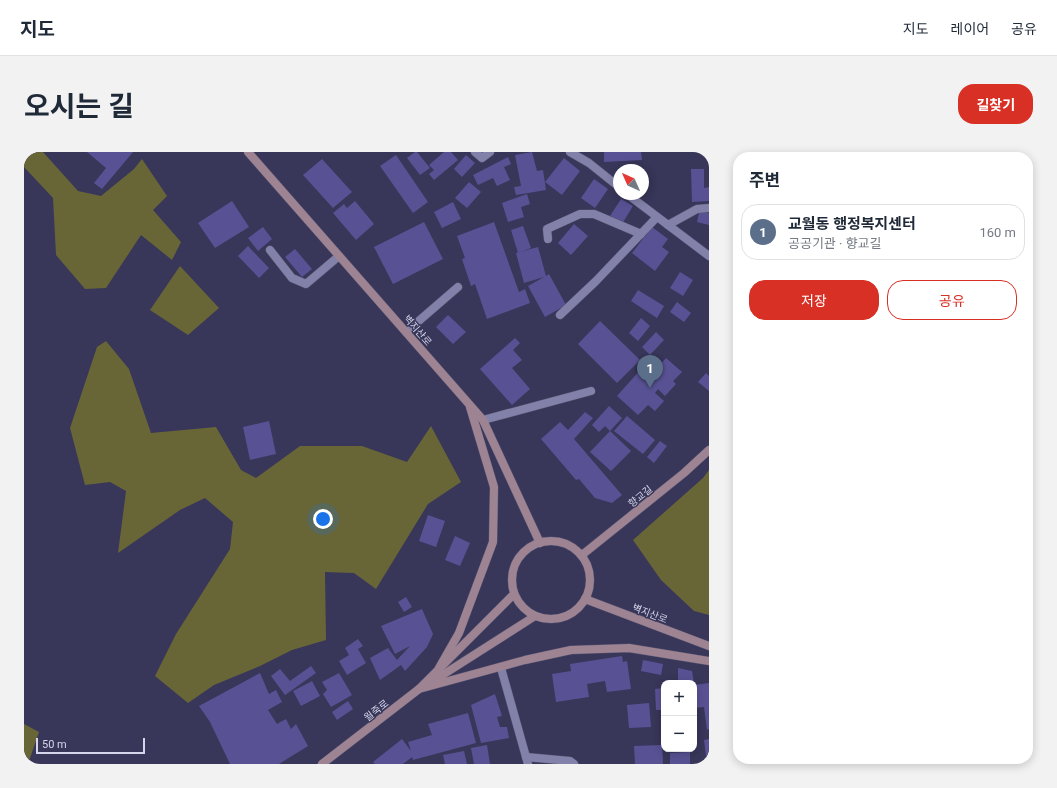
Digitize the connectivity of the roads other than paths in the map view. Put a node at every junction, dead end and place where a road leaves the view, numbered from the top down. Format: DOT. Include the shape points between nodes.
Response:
graph roads {
  1 [pos="248,152"];
  2 [pos="475,152"];
  3 [pos="490,152"];
  4 [pos="570,152"];
  5 [pos="613,182"];
  6 [pos="635,200"];
  7 [pos="709,208"];
  8 [pos="657,217"];
  9 [pos="668,225"];
  10 [pos="641,234"];
  11 [pos="548,239"];
  12 [pos="270,250"];
  13 [pos="339,256"];
  14 [pos="709,256"];
  15 [pos="458,287"];
  16 [pos="560,315"];
  17 [pos="406,332"];
  18 [pos="591,391"];
  19 [pos="470,404"];
  20 [pos="483,420"];
  21 [pos="709,450"];
  22 [pos="540,543"];
  23 [pos="582,555"];
  24 [pos="514,594"];
  25 [pos="585,599"];
  26 [pos="536,616"];
  27 [pos="709,646"];
  28 [pos="709,661"];
  29 [pos="439,668"];
  30 [pos="501,668"];
  31 [pos="419,689"];
  32 [pos="527,761"];
  33 [pos="322,764"];
  34 [pos="574,764"];
  1 -- 13 [label="street, 벽지산로"];
  2 -- 3 [label="street" via="482,158"];
  4 -- 5 [label="street"];
  6 -- 8 [label="street"];
  7 -- 9 [label="street" via="697,209"];
  8 -- 9 [label="street"];
  8 -- 10 [label="street"];
  9 -- 14 [label="street"];
  10 -- 11 [label="street" via="594,214 580,214 547,229"];
  10 -- 16 [label="street"];
  12 -- 13 [label="street" via="292,278 306,284"];
  13 -- 17 [label="street, 벽지산로"];
  15 -- 17 [label="street"];
  17 -- 19 [label="street, 벽지산로"];
  18 -- 20 [label="street"];
  19 -- 20 [label="street, 벽지산로"];
  19 -- 29 [label="street" via="494,487 493,542 459,633"];
  20 -- 22 [label="street, 벽지산로"];
  21 -- 23 [label="street, 향교길"];
  22 -- 23 [label="street" via="560,542"];
  22 -- 24 [label="street" via="525,551 517,561 512,573"];
  23 -- 25 [label="street" via="590,579 589,592"];
  24 -- 26 [label="street" via="524,609"];
  24 -- 29 [label="street"];
  25 -- 26 [label="street" via="573,612 561,618 548,620"];
  25 -- 27 [label="street, 벽지산로"];
  26 -- 31 [label="street"];
  28 -- 30 [label="street" via="629,648 571,650"];
  29 -- 31 [label="street, 월죽로"];
  30 -- 31 [label="street"];
  30 -- 32 [label="street"];
  31 -- 33 [label="street, 월죽로"];
  32 -- 34 [label="street" via="570,761"];
}
